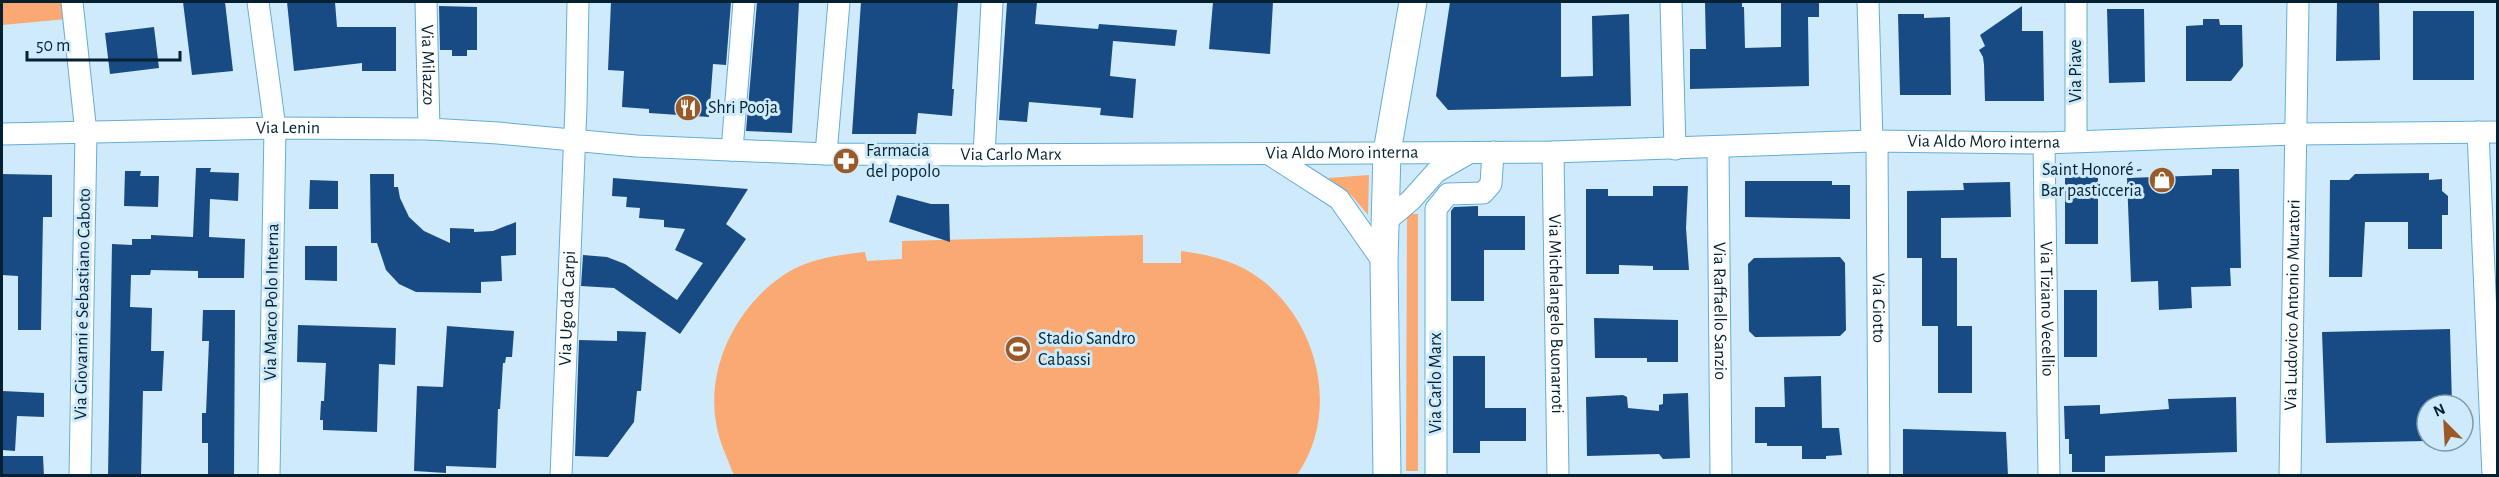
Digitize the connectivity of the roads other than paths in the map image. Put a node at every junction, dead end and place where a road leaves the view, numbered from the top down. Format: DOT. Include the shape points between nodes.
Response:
graph roads {
  1 [pos="72,2"];
  2 [pos="258,2"];
  3 [pos="426,2"];
  4 [pos="578,2"];
  5 [pos="744,2"];
  6 [pos="839,2"];
  7 [pos="992,2"];
  8 [pos="1413,2"];
  9 [pos="1671,2"];
  10 [pos="1868,2"];
  11 [pos="2076,2"];
  12 [pos="2298,2"];
  13 [pos="275,128"];
  14 [pos="429,129"];
  15 [pos="86,132"];
  16 [pos="2488,132"];
  17 [pos="2,134"];
  18 [pos="2294,134"];
  19 [pos="574,140"];
  20 [pos="2076,141"];
  21 [pos="1874,142"];
  22 [pos="2044,143"];
  23 [pos="1718,147"];
  24 [pos="1675,149"];
  25 [pos="732,150"];
  26 [pos="1387,152"];
  27 [pos="1471,152"];
  28 [pos="1493,152"];
  29 [pos="1553,152"];
  30 [pos="826,154"];
  31 [pos="1268,154"];
  32 [pos="984,155"];
  33 [pos="1385,222"];
  34 [pos="1384,263"];
  35 [pos="80,476"];
  36 [pos="269,476"];
  37 [pos="561,476"];
  38 [pos="1387,476"];
  39 [pos="1436,476"];
  40 [pos="1558,476"];
  41 [pos="1721,476"];
  42 [pos="1879,476"];
  43 [pos="2049,476"];
  44 [pos="2290,476"];
  45 [pos="2493,476"];
  1 -- 15 [label="street, Via Giovanni e Sebastiano Caboto"];
  2 -- 13 [label="street, Via Marco Polo Interna"];
  3 -- 14 [label="street, Via Milazzo"];
  4 -- 19 [label="street, Via Ugo da Carpi"];
  5 -- 25 [label="street"];
  6 -- 30 [label="street"];
  7 -- 32 [label="street"];
  8 -- 26 [label="main road"];
  9 -- 24 [label="street"];
  10 -- 21 [label="street, Via Giotto"];
  11 -- 20 [label="street, Via Piave"];
  12 -- 18 [label="street, Via Ludovico Antonio Muratori"];
  13 -- 14 [label="street, Via Lenin"];
  13 -- 15 [label="street, Via Lenin"];
  13 -- 36 [label="street, Via Marco Polo Interna"];
  14 -- 19 [label="street, Via Lenin"];
  15 -- 17 [label="street, Via Lenin"];
  15 -- 35 [label="street, Via Giovanni e Sebastiano Caboto"];
  16 -- 18 [label="street, Via Aldo Moro interna"];
  16 -- 45 [label="street"];
  18 -- 20 [label="street, Via Aldo Moro interna"];
  18 -- 44 [label="street, Via Ludovico Antonio Muratori"];
  19 -- 25 [label="street, Via Carlo Marx"];
  19 -- 37 [label="street, Via Ugo da Carpi"];
  20 -- 22 [label="street, Via Aldo Moro interna"];
  21 -- 22 [label="street, Via Aldo Moro interna"];
  21 -- 23 [label="street, Via Aldo Moro interna"];
  21 -- 42 [label="street, Via Giotto"];
  22 -- 43 [label="street, Via Tiziano Vecellio"];
  23 -- 24 [label="street, Via Aldo Moro interna"];
  23 -- 41 [label="street, Via Raffaello Sanzio"];
  24 -- 29 [label="street, Via Aldo Moro interna"];
  25 -- 30 [label="street, Via Carlo Marx"];
  26 -- 27 [label="street, Via Aldo Moro interna"];
  26 -- 31 [label="street, Via Aldo Moro interna"];
  26 -- 33 [label="main road"];
  27 -- 28 [label="street, Via Aldo Moro interna"];
  27 -- 33 [label="street, Via Aldo Moro interna" via="1436,172"];
  28 -- 29 [label="street, Via Aldo Moro interna"];
  28 -- 39 [label="street, Via Carlo Marx" via="1491,184 1483,193 1448,194 1437,209"];
  29 -- 40 [label="street, Via Michelangelo Buonarroti"];
  30 -- 32 [label="street, Via Carlo Marx"];
  31 -- 32 [label="street, Via Carlo Marx"];
  31 -- 34 [label="street, Via Aldo Moro interna" via="1339,199"];
  33 -- 34 [label="main road"];
  34 -- 38 [label="main road"];
}
